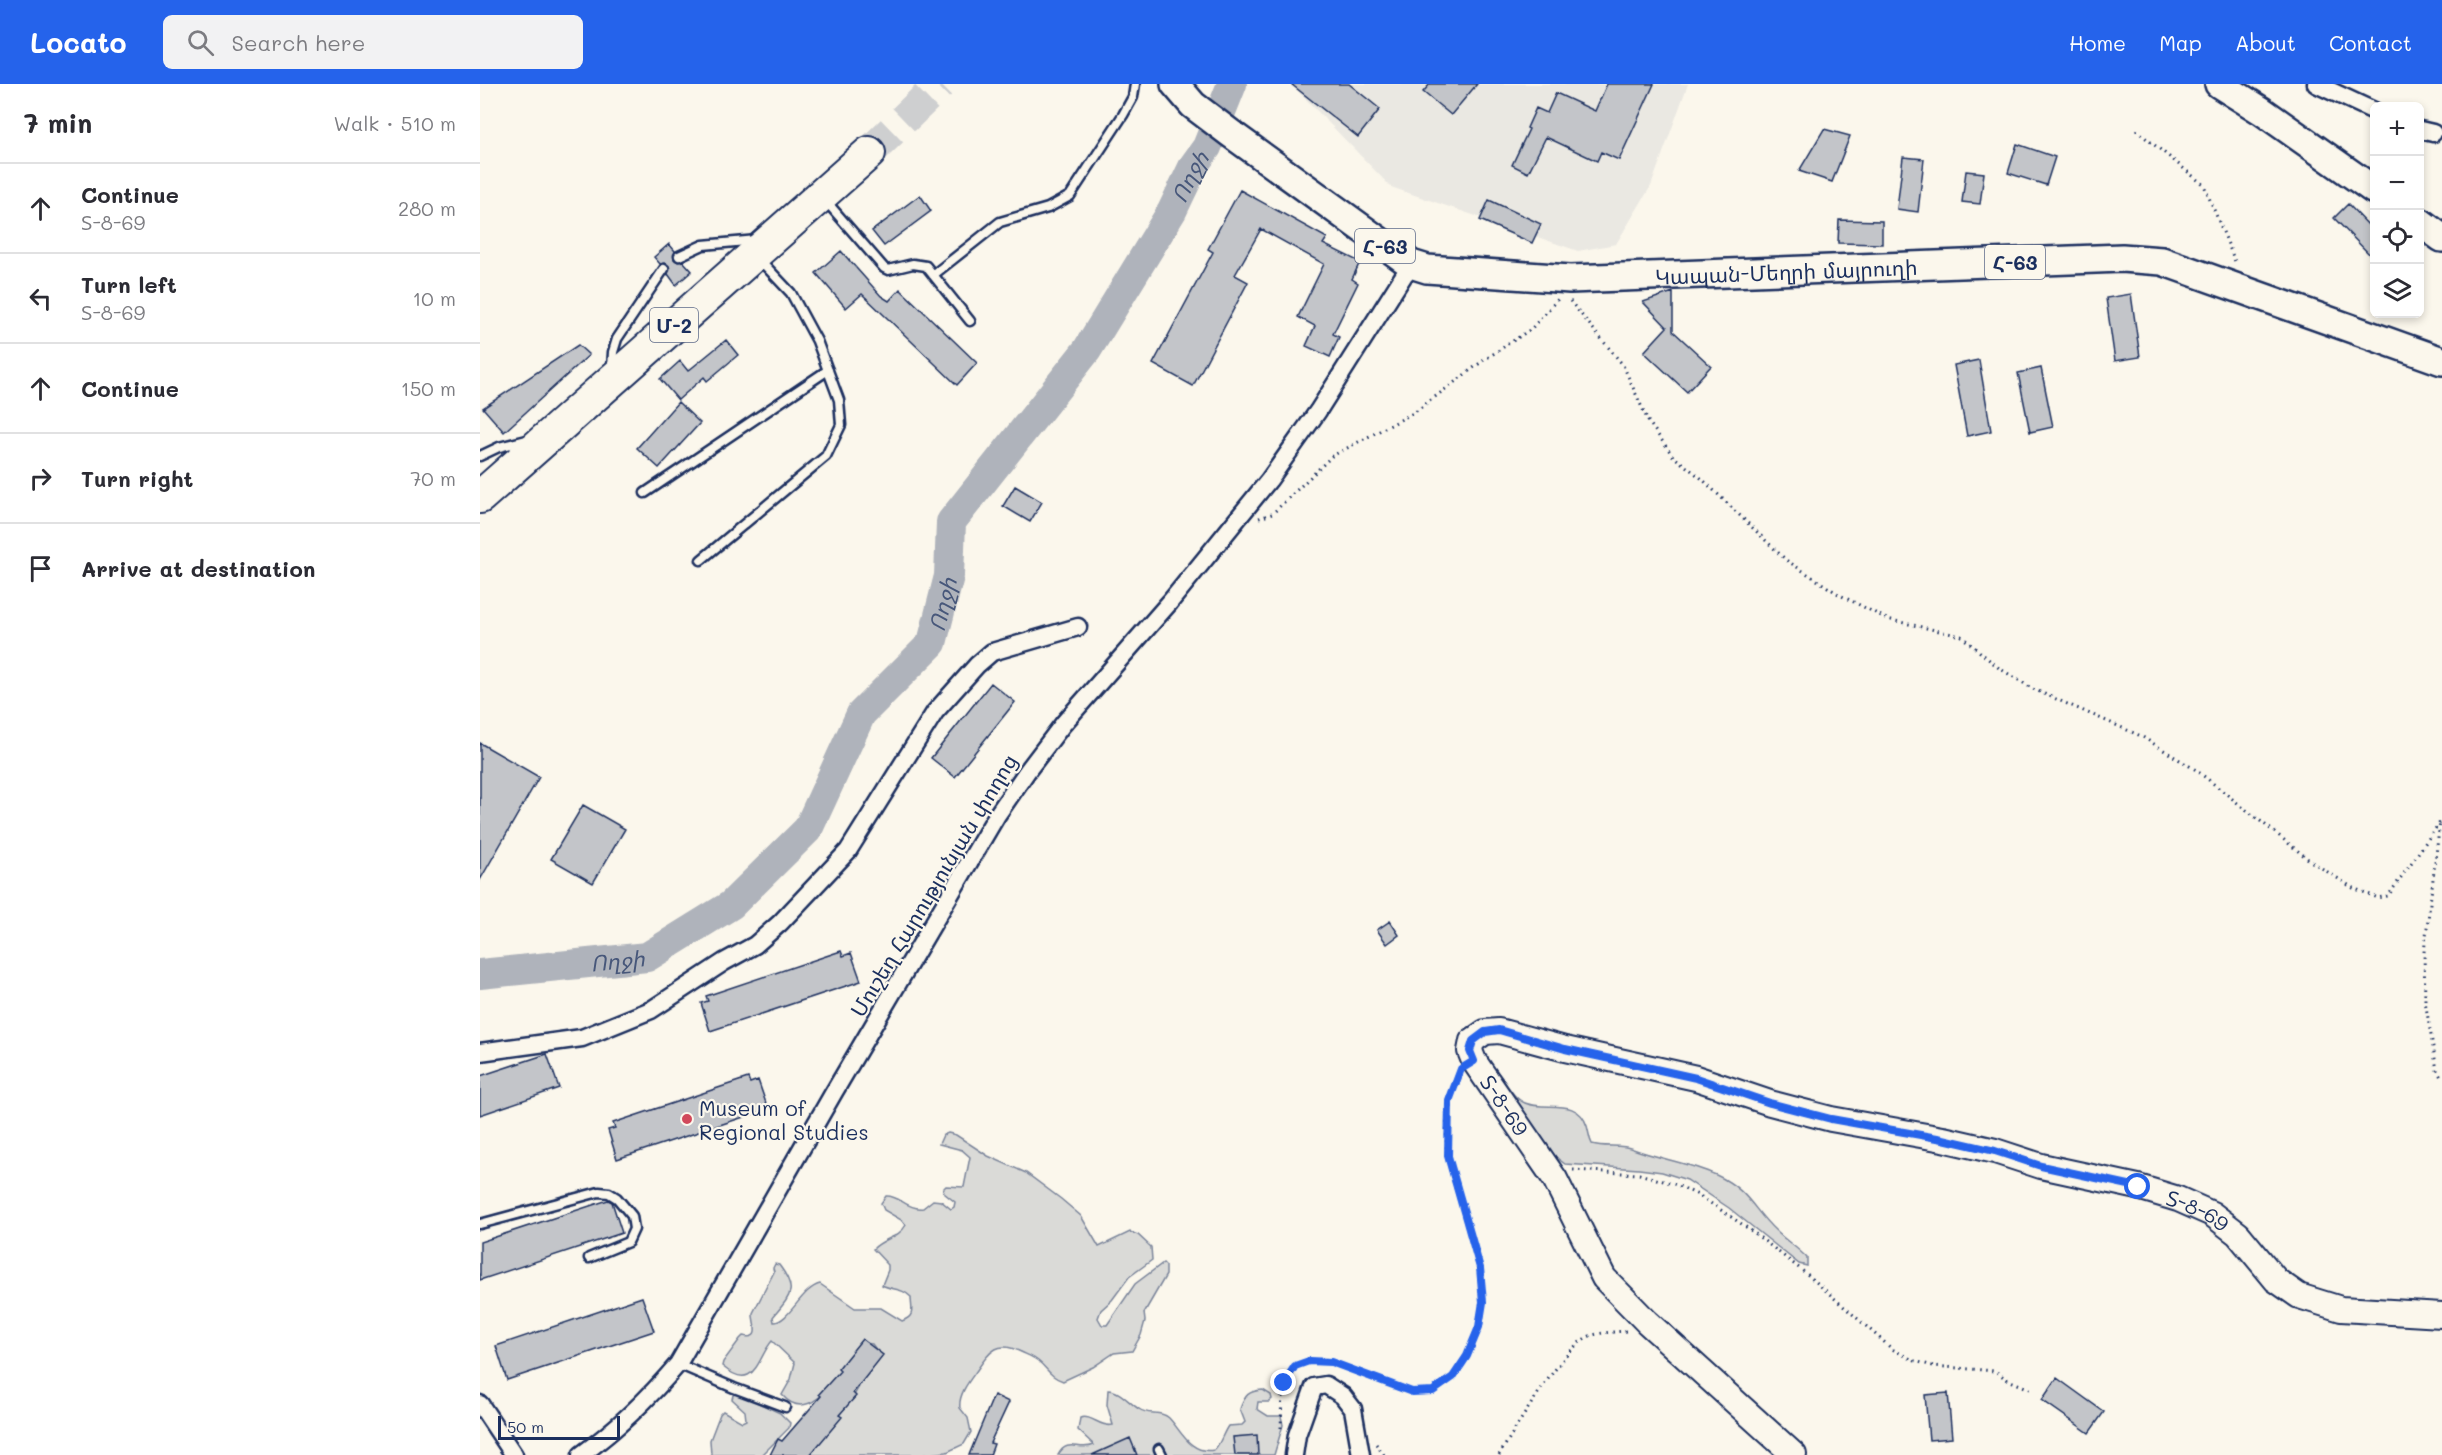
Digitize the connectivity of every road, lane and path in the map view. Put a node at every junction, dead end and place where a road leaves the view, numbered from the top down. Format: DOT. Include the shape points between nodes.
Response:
graph roads {
  1 [pos="1134,84"];
  2 [pos="1175,84"];
  3 [pos="2219,84"];
  4 [pos="2316,84"];
  5 [pos="2370,109"];
  6 [pos="2136,130"];
  7 [pos="869,153"];
  8 [pos="2370,187"];
  9 [pos="821,195"];
  10 [pos="2424,225"];
  11 [pos="2442,238"];
  12 [pos="763,247"];
  13 [pos="679,256"];
  14 [pos="1411,264"];
  15 [pos="664,269"];
  16 [pos="933,274"];
  17 [pos="2247,291"];
  18 [pos="970,321"];
  19 [pos="2442,361"];
  20 [pos="828,370"];
  21 [pos="612,381"];
  22 [pos="553,433"];
  23 [pos="480,456"];
  24 [pos="645,493"];
  25 [pos="480,497"];
  26 [pos="1232,526"];
  27 [pos="701,560"];
  28 [pos="1078,627"];
  29 [pos="480,1052"];
  30 [pos="1474,1061"];
  31 [pos="2442,1079"];
  32 [pos="1548,1167"];
  33 [pos="480,1224"];
  34 [pos="589,1258"];
  35 [pos="2442,1315"];
  36 [pos="1656,1329"];
  37 [pos="678,1364"];
  38 [pos="2030,1389"];
  39 [pos="480,1404"];
  40 [pos="785,1407"];
  41 [pos="1282,1437"];
  42 [pos="514,1455"];
  43 [pos="581,1455"];
  44 [pos="1294,1455"];
  45 [pos="1361,1455"];
  46 [pos="1499,1455"];
  47 [pos="1794,1455"];
  1 -- 16 [label="lane" via="1133,97 1123,115 1071,196 1048,208 1000,222"];
  2 -- 14 [label="main road, Կապան-Մեղրի մայրուղի / Հ-63" via="1193,105"];
  3 -- 8 [label="main road"];
  4 -- 5 [label="street"];
  6 -- 17 [label="path" via="2204,184"];
  7 -- 9 [label="highway, Մ-2"];
  9 -- 12 [label="highway, Մ-2"];
  9 -- 16 [label="lane" via="884,268 921,264"];
  10 -- 11 [label="main road"];
  12 -- 13 [label="lane" via="703,245"];
  12 -- 20 [label="lane" via="818,340"];
  12 -- 21 [label="highway, Մ-2"];
  14 -- 17 [label="main road, Կապան-Մեղրի մայրուղի / Հ-63" via="1570,279 2122,258 2162,261"];
  14 -- 26 [label="street, Մուշեղ Հարությունյան փողոց" via="1318,411"];
  15 -- 21 [label="lane" via="616,339"];
  16 -- 18 [label="lane"];
  17 -- 19 [label="main road, Կապան-Մեղրի մայրուղի / Հ-63"];
  20 -- 24 [label="lane"];
  20 -- 27 [label="lane" via="839,400 841,425 826,456"];
  21 -- 22 [label="highway, Մ-2"];
  22 -- 23 [label="lane"];
  22 -- 25 [label="highway, Մ-2"];
  26 -- 31 [label="path" via="1272,514 1332,456 1414,412 1531,329 1564,293 1623,365 1648,421 1673,456 1786,560 1839,595 1887,619 1961,636 1999,668 2033,689 2141,736 2196,770 2312,862 2353,888 2378,898 2388,896 2440,822 2424,952 2425,1001"];
  26 -- 37 [label="street, Մուշեղ Հարությունյան փողոց" via="1063,724 997,815"];
  28 -- 29 [label="street" via="992,652 977,665 935,712 848,851 780,924 755,945 651,1010 582,1038"];
  30 -- 32 [label="street, Տ-8-69 / Տ-8-69"];
  30 -- 35 [label="street, Տ-8-69 / Տ-8-69" via="1470,1051 1473,1041 1485,1032 1499,1030 1696,1078 1831,1119 1943,1139 2138,1187 2212,1214 2238,1234 2276,1280 2309,1300 2341,1310"];
  30 -- 41 [label="path" via="1461,1069 1449,1101 1448,1156 1480,1268 1483,1302 1479,1327 1467,1356 1453,1377 1433,1391 1412,1392 1331,1362 1309,1361 1295,1366 1284,1383"];
  32 -- 36 [label="street, Տ-8-69 / Տ-8-69" via="1604,1278"];
  32 -- 38 [label="path" via="1639,1174 1677,1185 1749,1229 1892,1349 1933,1366 1995,1371"];
  33 -- 34 [label="lane" via="599,1192 609,1193 632,1215 634,1229 628,1242"];
  36 -- 46 [label="path" via="1589,1336 1538,1393"];
  36 -- 47 [label="street, Տ-8-69 / Տ-8-69"];
  37 -- 40 [label="lane"];
  37 -- 43 [label="street, Մուշեղ Հարությունյան փողոց" via="610,1434"];
  39 -- 42 [label="street"];
  44 -- 45 [label="street" via="1314,1387 1326,1385 1343,1396 1353,1409"];
}
